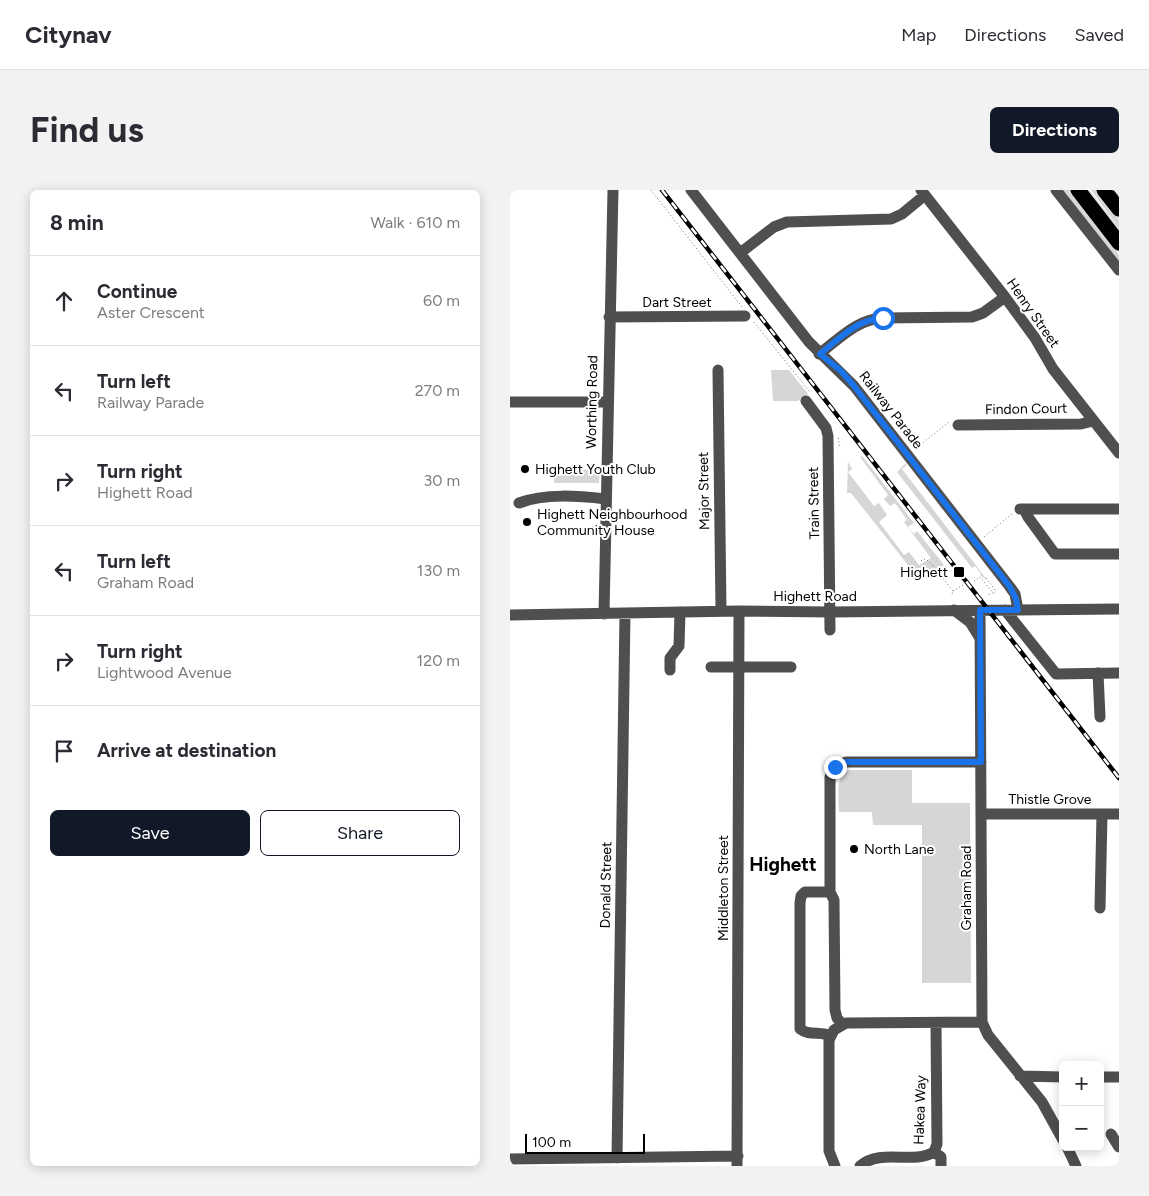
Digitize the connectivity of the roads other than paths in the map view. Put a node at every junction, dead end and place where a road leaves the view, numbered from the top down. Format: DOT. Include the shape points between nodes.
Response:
graph roads {
  1 [pos="613,190"];
  2 [pos="691,190"];
  3 [pos="1056,190"];
  4 [pos="1078,190"];
  5 [pos="1104,190"];
  6 [pos="923,193"];
  7 [pos="1119,209"];
  8 [pos="1119,244"];
  9 [pos="740,253"];
  10 [pos="1119,270"];
  11 [pos="1005,297"];
  12 [pos="744,316"];
  13 [pos="609,317"];
  14 [pos="820,354"];
  15 [pos="718,370"];
  16 [pos="806,401"];
  17 [pos="510,402"];
  18 [pos="607,402"];
  19 [pos="1093,421"];
  20 [pos="958,425"];
  21 [pos="1119,453"];
  22 [pos="606,499"];
  23 [pos="519,504"];
  24 [pos="1119,509"];
  25 [pos="1119,554"];
  26 [pos="1119,609"];
  27 [pos="954,610"];
  28 [pos="980,610"];
  29 [pos="1005,610"];
  30 [pos="1018,610"];
  31 [pos="720,611"];
  32 [pos="739,611"];
  33 [pos="680,612"];
  34 [pos="831,612"];
  35 [pos="625,613"];
  36 [pos="604,614"];
  37 [pos="510,615"];
  38 [pos="830,630"];
  39 [pos="980,638"];
  40 [pos="711,667"];
  41 [pos="739,667"];
  42 [pos="791,667"];
  43 [pos="670,670"];
  44 [pos="1119,673"];
  45 [pos="1098,674"];
  46 [pos="1100,717"];
  47 [pos="981,762"];
  48 [pos="981,814"];
  49 [pos="1102,814"];
  50 [pos="1119,814"];
  51 [pos="830,892"];
  52 [pos="1100,908"];
  53 [pos="982,1022"];
  54 [pos="936,1023"];
  55 [pos="842,1024"];
  56 [pos="830,1036"];
  57 [pos="1020,1076"];
  58 [pos="1049,1076"];
  59 [pos="1059,1077"];
  60 [pos="1104,1077"];
  61 [pos="1119,1077"];
  62 [pos="1029,1087"];
  63 [pos="1059,1133"];
  64 [pos="1112,1134"];
  65 [pos="1119,1147"];
  66 [pos="1069,1151"];
  67 [pos="934,1152"];
  68 [pos="617,1158"];
  69 [pos="510,1159"];
  70 [pos="737,1161"];
  71 [pos="831,1164"];
  72 [pos="860,1166"];
  73 [pos="941,1166"];
  74 [pos="1076,1166"];
  1 -- 13 [label="street, Worthing Road"];
  2 -- 9 [label="street, Railway Parade"];
  3 -- 10 [label="street"];
  4 -- 8 [label="highway"];
  5 -- 7 [label="highway"];
  6 -- 9 [label="street" via="902,214 891,219 787,222 774,226"];
  6 -- 11 [label="street, Henry Street"];
  9 -- 14 [label="street, Railway Parade"];
  11 -- 14 [label="street" via="972,317 871,319 849,330"];
  11 -- 19 [label="street, Henry Street" via="1035,338 1053,370"];
  12 -- 13 [label="street, Dart Street"];
  13 -- 18 [label="street, Worthing Road"];
  14 -- 30 [label="street, Railway Parade" via="854,386 1010,587"];
  15 -- 31 [label="street, Major Street"];
  16 -- 34 [label="street, Train Street" via="826,428 828,436"];
  17 -- 18 [label="street"];
  18 -- 22 [label="street, Worthing Road"];
  19 -- 20 [label="street, Findon Court" via="1081,424"];
  19 -- 21 [label="street, Henry Street"];
  22 -- 23 [label="street" via="534,498"];
  22 -- 36 [label="street, Worthing Road"];
  24 -- 25 [label="street" via="1020,510 1055,554"];
  26 -- 30 [label="street, Highett Road"];
  27 -- 28 [label="street, Highett Road"];
  27 -- 34 [label="street, Highett Road"];
  27 -- 39 [label="street" via="970,622"];
  28 -- 29 [label="street, Highett Road"];
  28 -- 39 [label="street, Graham Road"];
  29 -- 30 [label="street, Highett Road"];
  29 -- 45 [label="street" via="1056,674"];
  31 -- 32 [label="street, Highett Road"];
  31 -- 33 [label="street, Highett Road"];
  32 -- 34 [label="street, Highett Road"];
  32 -- 41 [label="street, Middleton Street"];
  33 -- 35 [label="street, Highett Road"];
  33 -- 43 [label="street" via="679,646 670,658"];
  34 -- 38 [label="street, Train Street"];
  35 -- 36 [label="street, Highett Road"];
  35 -- 68 [label="street, Donald Street"];
  36 -- 37 [label="street, Highett Road"];
  39 -- 47 [label="street, Graham Road"];
  40 -- 41 [label="street"];
  41 -- 42 [label="street"];
  41 -- 70 [label="street, Middleton Street"];
  44 -- 45 [label="street"];
  45 -- 46 [label="street"];
  47 -- 48 [label="street, Graham Road"];
  47 -- 51 [label="street" via="846,762 835,767 830,777"];
  48 -- 49 [label="street, Thistle Grove"];
  48 -- 53 [label="street, Graham Road"];
  49 -- 50 [label="street, Thistle Grove"];
  49 -- 52 [label="street"];
  51 -- 55 [label="street" via="834,900 835,1010"];
  51 -- 56 [label="street" via="805,892 801,896 800,913 800,1029 824,1032"];
  53 -- 54 [label="street"];
  53 -- 57 [label="street" via="988,1035"];
  54 -- 55 [label="street"];
  54 -- 67 [label="street, Hakea Way" via="937,1144"];
  55 -- 56 [label="street"];
  56 -- 71 [label="street"];
  57 -- 58 [label="street"];
  57 -- 62 [label="street"];
  58 -- 59 [label="street"];
  58 -- 62 [label="street"];
  60 -- 61 [label="street"];
  62 -- 63 [label="street"];
  64 -- 65 [label="street"];
  66 -- 74 [label="street"];
  67 -- 72 [label="street, Hakea Way" via="927,1156 876,1157"];
  67 -- 73 [label="street" via="941,1157"];
  68 -- 69 [label="street"];
  68 -- 70 [label="street"];
}
